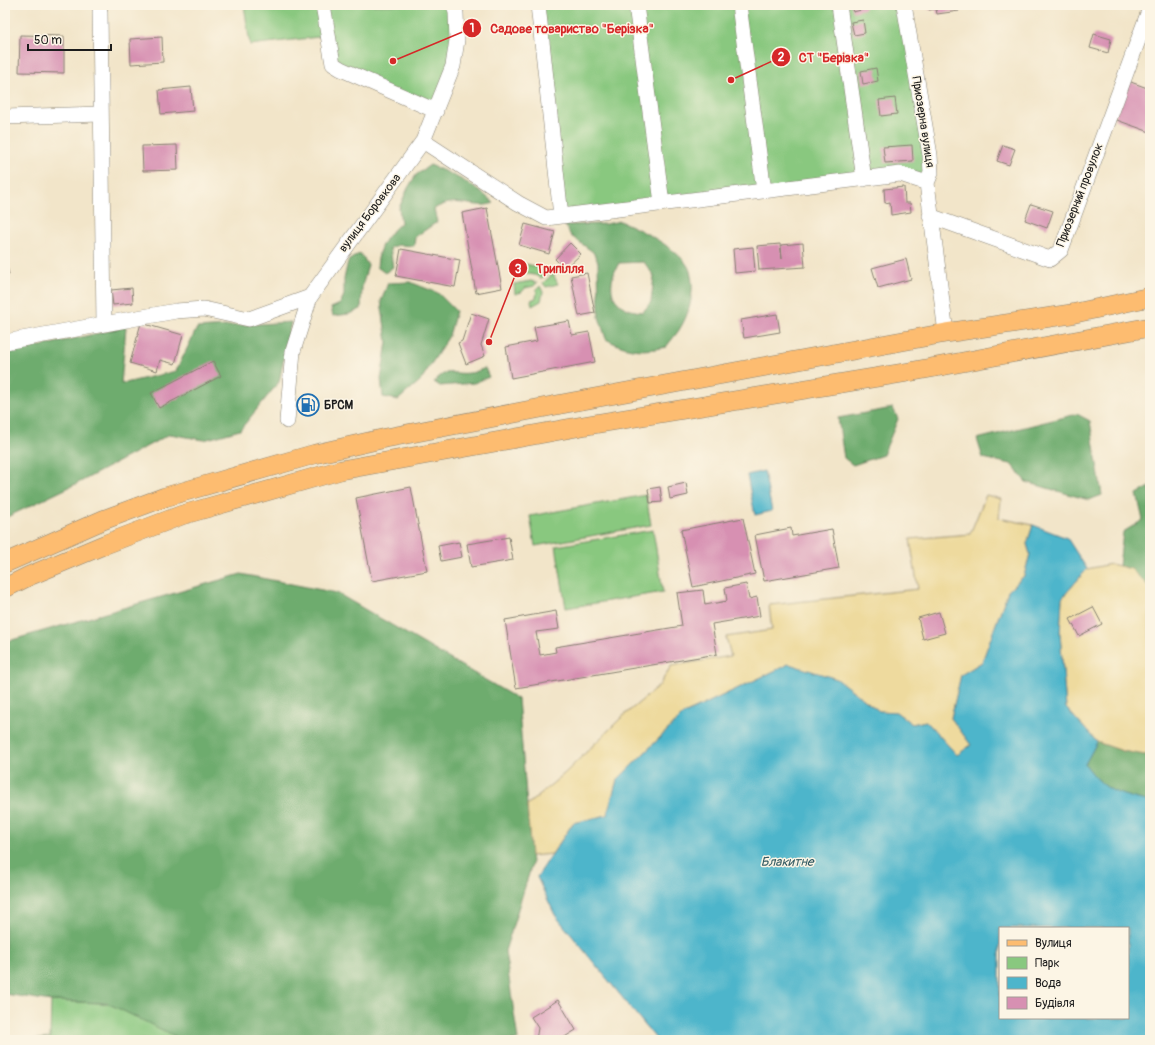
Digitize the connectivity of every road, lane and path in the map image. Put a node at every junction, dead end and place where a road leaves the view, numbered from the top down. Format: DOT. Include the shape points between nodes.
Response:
graph roads {
  1 [pos="322,5"];
  2 [pos="454,5"];
  3 [pos="538,5"];
  4 [pos="636,5"];
  5 [pos="739,5"];
  6 [pos="839,5"];
  7 [pos="904,5"];
  8 [pos="1150,8"];
  9 [pos="100,11"];
  10 [pos="436,111"];
  11 [pos="101,114"];
  12 [pos="5,117"];
  13 [pos="423,141"];
  14 [pos="864,179"];
  15 [pos="927,183"];
  16 [pos="764,191"];
  17 [pos="662,203"];
  18 [pos="561,216"];
  19 [pos="930,216"];
  20 [pos="310,297"];
  21 [pos="1150,297"];
  22 [pos="104,324"];
  23 [pos="1150,327"];
  24 [pos="946,333"];
  25 [pos="5,342"];
  26 [pos="287,421"];
  27 [pos="5,562"];
  28 [pos="5,588"];
  1 -- 10 [label="street" via="333,64"];
  2 -- 10 [label="street, вулиця Боровкова" via="457,40 453,66"];
  3 -- 18 [label="street"];
  4 -- 17 [label="street"];
  5 -- 16 [label="street"];
  6 -- 14 [label="street"];
  7 -- 15 [label="street, Приозерна вулиця" via="930,155 931,173"];
  8 -- 19 [label="street, Приозерний провулок" via="1061,250 1050,259"];
  9 -- 11 [label="street"];
  10 -- 13 [label="street, вулиця Боровкова"];
  11 -- 12 [label="street"];
  11 -- 22 [label="street"];
  13 -- 18 [label="street" via="518,203 546,218"];
  13 -- 20 [label="street, вулиця Боровкова"];
  14 -- 15 [label="street" via="900,174"];
  14 -- 16 [label="street"];
  15 -- 19 [label="street, Приозерна вулиця"];
  16 -- 17 [label="street"];
  17 -- 18 [label="street"];
  19 -- 24 [label="street, Приозерна вулиця"];
  20 -- 22 [label="street" via="249,319 204,309 176,311"];
  20 -- 26 [label="street, вулиця Боровкова" via="292,351"];
  21 -- 24 [label="main road" via="1071,314"];
  22 -- 25 [label="street"];
  23 -- 28 [label="main road" via="909,372 588,425 341,470 182,515 106,544"];
  24 -- 27 [label="main road" via="567,403 315,454 165,497 103,520"];
}
